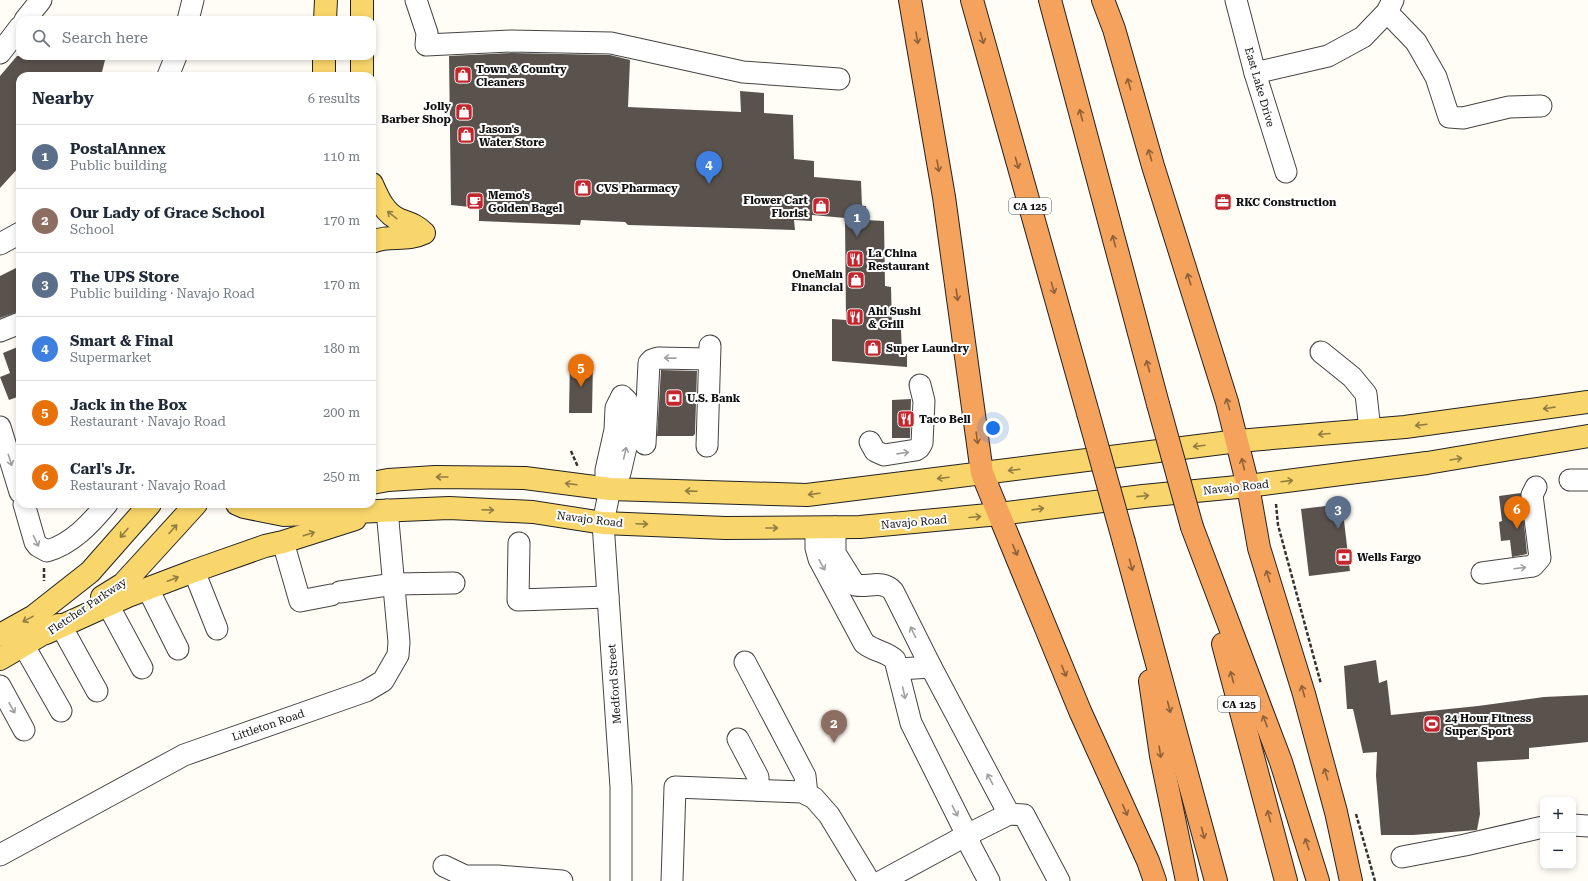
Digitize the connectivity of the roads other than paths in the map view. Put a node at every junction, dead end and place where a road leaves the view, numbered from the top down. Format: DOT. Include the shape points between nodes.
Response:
graph roads {
  1 [pos="41,0"];
  2 [pos="193,0"];
  3 [pos="326,0"];
  4 [pos="362,0"];
  5 [pos="910,0"];
  6 [pos="972,0"];
  7 [pos="1050,0"];
  8 [pos="1103,0"];
  9 [pos="1236,0"];
  10 [pos="421,2"];
  11 [pos="1390,6"];
  12 [pos="28,16"];
  13 [pos="189,16"];
  14 [pos="325,16"];
  15 [pos="362,16"];
  16 [pos="16,32"];
  17 [pos="0,52"];
  18 [pos="174,60"];
  19 [pos="324,60"];
  20 [pos="362,60"];
  21 [pos="170,72"];
  22 [pos="324,72"];
  23 [pos="362,72"];
  24 [pos="1255,73"];
  25 [pos="839,79"];
  26 [pos="1541,106"];
  27 [pos="1286,172"];
  28 [pos="376,192"];
  29 [pos="16,235"];
  30 [pos="376,241"];
  31 [pos="0,244"];
  32 [pos="16,325"];
  33 [pos="0,331"];
  34 [pos="1321,352"];
  35 [pos="920,385"];
  36 [pos="1588,402"];
  37 [pos="0,427"];
  38 [pos="1370,430"];
  39 [pos="1582,435"];
  40 [pos="1238,441"];
  41 [pos="870,442"];
  42 [pos="645,444"];
  43 [pos="707,446"];
  44 [pos="982,473"];
  45 [pos="16,479"];
  46 [pos="377,481"];
  47 [pos="1248,486"];
  48 [pos="1536,487"];
  49 [pos="610,489"];
  50 [pos="25,508"];
  51 [pos="103,508"];
  52 [pos="146,508"];
  53 [pos="192,508"];
  54 [pos="249,508"];
  55 [pos="387,510"];
  56 [pos="1000,514"];
  57 [pos="603,523"];
  58 [pos="1192,527"];
  59 [pos="825,528"];
  60 [pos="283,542"];
  61 [pos="519,543"];
  62 [pos="194,571"];
  63 [pos="1482,572"];
  64 [pos="454,583"];
  65 [pos="394,584"];
  66 [pos="148,589"];
  67 [pos="1137,589"];
  68 [pos="608,597"];
  69 [pos="108,606"];
  70 [pos="54,629"];
  71 [pos="217,629"];
  72 [pos="0,635"];
  73 [pos="24,646"];
  74 [pos="178,649"];
  75 [pos="0,659"];
  76 [pos="745,662"];
  77 [pos="931,667"];
  78 [pos="142,668"];
  79 [pos="899,670"];
  80 [pos="0,686"];
  81 [pos="97,691"];
  82 [pos="61,710"];
  83 [pos="24,730"];
  84 [pos="738,739"];
  85 [pos="758,790"];
  86 [pos="807,794"];
  87 [pos="1008,814"];
  88 [pos="1576,824"];
  89 [pos="1588,826"];
  90 [pos="1540,828"];
  91 [pos="967,835"];
  92 [pos="0,855"];
  93 [pos="1402,857"];
  94 [pos="444,866"];
  95 [pos="562,881"];
  96 [pos="621,881"];
  97 [pos="672,881"];
  98 [pos="869,881"];
  99 [pos="882,881"];
  100 [pos="989,881"];
  101 [pos="1059,881"];
  102 [pos="1155,881"];
  103 [pos="1187,881"];
  104 [pos="1216,881"];
  105 [pos="1286,881"];
  106 [pos="1318,881"];
  107 [pos="1351,881"];
  1 -- 12 [label="street"];
  2 -- 13 [label="street"];
  3 -- 14 [label="main road"];
  4 -- 15 [label="main road"];
  5 -- 44 [label="highway, one-way" via="944,197"];
  6 -- 67 [label="highway, CA 125, one-way, bridge"];
  58 -- 7 [label="highway, CA 125, one-way, bridge"];
  40 -- 8 [label="highway, one-way" via="1153,166 1114,29"];
  9 -- 24 [label="street, East Lake Drive"];
  10 -- 25 [label="street" via="426,45 511,41 611,43 742,72"];
  11 -- 24 [label="street" via="1363,37 1328,56"];
  11 -- 26 [label="street" via="1416,42 1436,77 1449,116 1462,118 1509,107"];
  16 -- 17 [label="street"];
  18 -- 21 [label="street"];
  19 -- 22 [label="main road"];
  20 -- 23 [label="main road"];
  24 -- 27 [label="street, East Lake Drive"];
  30 -- 28 [label="main road, one-way" via="424,234 417,226 390,214"];
  29 -- 31 [label="street"];
  32 -- 33 [label="street"];
  34 -- 38 [label="street" via="1352,377 1366,394"];
  41 -- 35 [label="street, one-way" via="875,451 884,455 919,448 922,443 924,400"];
  36 -- 38 [label="main road, one-way" via="1426,425"];
  37 -- 45 [label="street, one-way"];
  38 -- 40 [label="main road, one-way"];
  47 -- 39 [label="main road, Navajo Road, one-way" via="1427,463"];
  40 -- 44 [label="main road, one-way"];
  47 -- 40 [label="highway, one-way"];
  43 -- 42 [label="street, one-way" via="709,352 658,358 649,363"];
  44 -- 49 [label="main road, one-way" via="806,495"];
  44 -- 56 [label="highway"];
  49 -- 46 [label="main road, one-way" via="525,478 436,477"];
  56 -- 47 [label="main road, Navajo Road, one-way"];
  107 -- 47 [label="highway, one-way" via="1336,812 1304,694 1259,548"];
  63 -- 48 [label="street, one-way" via="1533,566 1540,558 1532,495"];
  49 -- 57 [label="street, Medford Street"];
  50 -- 51 [label="street, one-way" via="35,542 47,551 77,536"];
  52 -- 72 [label="main road, Fletcher Parkway, one-way" via="90,572 34,616"];
  70 -- 53 [label="main road, Fletcher Parkway, one-way" via="123,584"];
  54 -- 55 [label="main road, Navajo Road" via="284,515"];
  55 -- 57 [label="main road, Navajo Road, one-way" via="449,508 533,512"];
  60 -- 55 [label="main road, one-way"];
  55 -- 65 [label="street, Littleton Road"];
  59 -- 56 [label="main road, Navajo Road, one-way"];
  56 -- 102 [label="highway, one-way" via="1080,711"];
  57 -- 59 [label="main road, Navajo Road, one-way" via="725,528"];
  57 -- 68 [label="street, Medford Street"];
  105 -- 58 [label="highway, CA 125, one-way"];
  106 -- 58 [label="highway, one-way" via="1281,762"];
  77 -- 59 [label="street, one-way" via="893,591 882,585 855,585 835,553"];
  59 -- 79 [label="street, one-way" via="816,548 819,559 864,643 872,649 890,655"];
  60 -- 62 [label="main road"];
  60 -- 65 [label="street" via="300,601"];
  61 -- 68 [label="street" via="518,600"];
  66 -- 62 [label="main road, one-way"];
  62 -- 71 [label="street"];
  64 -- 65 [label="street"];
  65 -- 92 [label="street, Littleton Road" via="398,655 383,681 366,691 184,755"];
  66 -- 69 [label="main road"];
  66 -- 74 [label="street"];
  67 -- 103 [label="highway, one-way" via="1161,756"];
  67 -- 104 [label="highway, CA 125, one-way"];
  68 -- 96 [label="street, Medford Street" via="621,787"];
  69 -- 70 [label="main road"];
  69 -- 78 [label="street"];
  70 -- 73 [label="main road, Fletcher Parkway"];
  70 -- 81 [label="street"];
  73 -- 75 [label="main road, Fletcher Parkway"];
  73 -- 82 [label="street"];
  76 -- 86 [label="street" via="805,776"];
  77 -- 79 [label="street"];
  87 -- 77 [label="street, one-way"];
  79 -- 91 [label="street, one-way" via="910,723"];
  80 -- 83 [label="street, one-way"];
  84 -- 85 [label="street" via="758,777"];
  85 -- 86 [label="street"];
  85 -- 97 [label="street" via="675,787"];
  86 -- 98 [label="street" via="829,815"];
  87 -- 91 [label="street"];
  87 -- 101 [label="street" via="1024,815"];
  88 -- 89 [label="street"];
  90 -- 93 [label="street"];
  91 -- 99 [label="street"];
  91 -- 100 [label="street"];
  94 -- 95 [label="street" via="465,876"];
}
